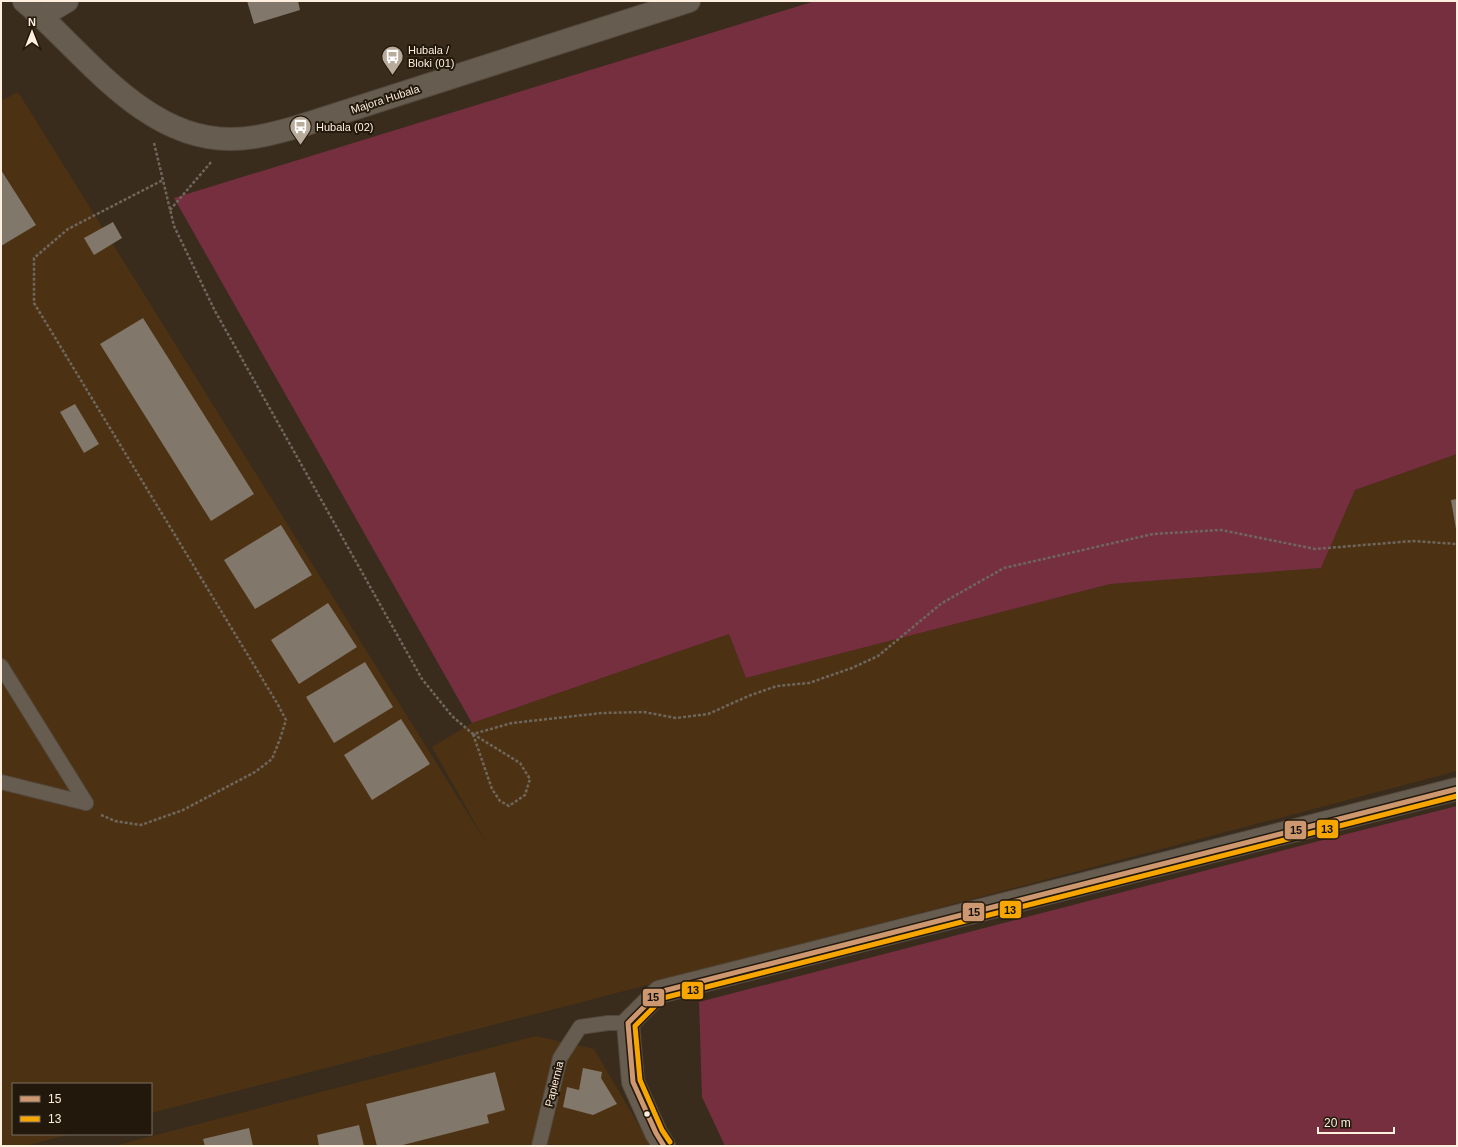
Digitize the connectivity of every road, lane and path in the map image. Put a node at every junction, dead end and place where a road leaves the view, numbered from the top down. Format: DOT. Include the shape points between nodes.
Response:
graph roads {
  1 [pos="24,1"];
  2 [pos="67,1"];
  3 [pos="689,1"];
  4 [pos="42,16"];
  5 [pos="146,111"];
  6 [pos="231,139"];
  7 [pos="163,180"];
  8 [pos="170,210"];
  9 [pos="1457,544"];
  10 [pos="1,666"];
  11 [pos="473,734"];
  12 [pos="1,782"];
  13 [pos="1457,789"];
  14 [pos="86,803"];
  15 [pos="628,1024"];
  16 [pos="539,1146"];
  17 [pos="664,1146"];
  1 -- 4 [label="street, Majora Hubala"];
  2 -- 4 [label="street"];
  3 -- 6 [label="street, Majora Hubala" via="297,127 262,137"];
  4 -- 5 [label="street, Majora Hubala" via="121,94"];
  5 -- 6 [label="street, Majora Hubala" via="172,126 199,136"];
  5 -- 7 [label="path"];
  6 -- 8 [label="path"];
  7 -- 8 [label="path"];
  7 -- 14 [label="path" via="68,229 34,258 34,303 286,720 272,759 255,772 183,810 141,825 114,821 96,812"];
  8 -- 11 [label="path" via="174,226 215,311 422,679 452,716"];
  9 -- 11 [label="path" via="1413,541 1315,549 1221,530 1153,534 1004,568 942,603 878,656 809,683 777,686 708,714 676,718 644,712 602,713 512,723"];
  10 -- 14 [label="lane"];
  11 -- 11 [label="path" via="492,789 500,801 509,806 525,795 530,779 520,763"];
  12 -- 14 [label="lane"];
  13 -- 15 [label="street" via="659,992"];
  15 -- 16 [label="lane, Papiernia" via="580,1027 560,1058"];
  15 -- 17 [label="street" via="633,1082"];
}
